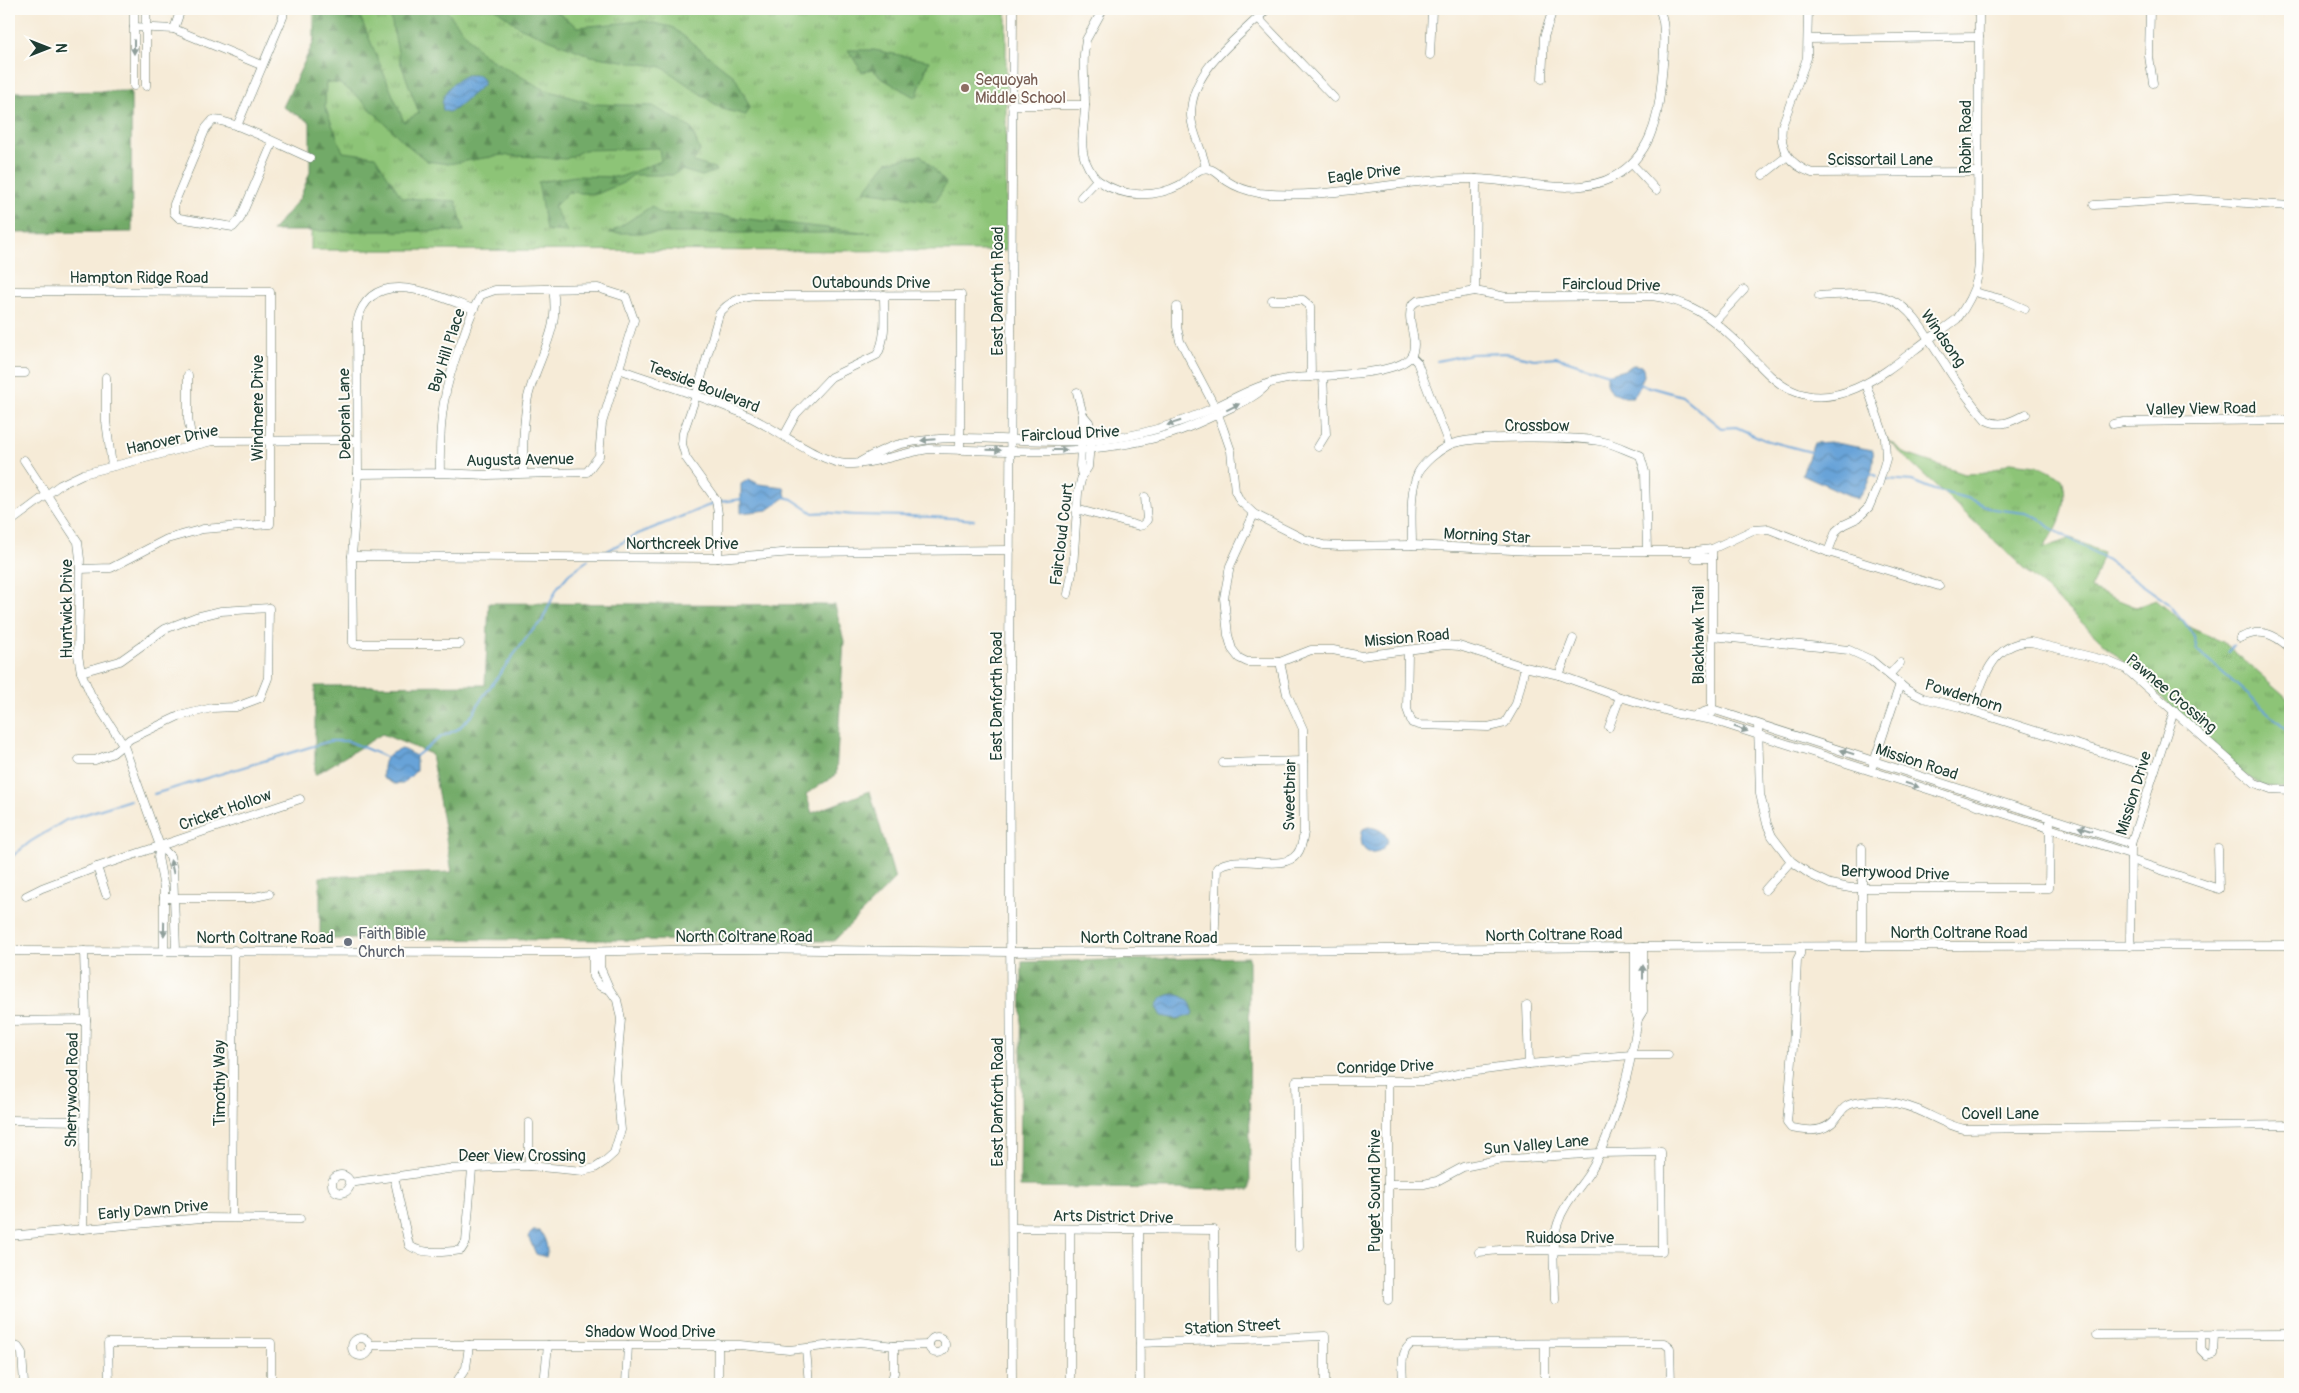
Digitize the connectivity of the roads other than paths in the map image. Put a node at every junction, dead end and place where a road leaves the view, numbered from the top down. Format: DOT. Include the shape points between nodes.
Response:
graph roads {
  1 [pos="134,9"];
  2 [pos="146,9"];
  3 [pos="182,9"];
  4 [pos="284,9"];
  5 [pos="1012,9"];
  6 [pos="1103,9"];
  7 [pos="1267,9"];
  8 [pos="1432,9"];
  9 [pos="1553,9"];
  10 [pos="1611,9"];
  11 [pos="1624,9"];
  12 [pos="1659,9"];
  13 [pos="1808,9"];
  14 [pos="1979,9"];
  15 [pos="2150,9"];
  16 [pos="1258,18"];
  17 [pos="146,26"];
  18 [pos="134,28"];
  19 [pos="174,29"];
  20 [pos="1979,37"];
  21 [pos="1808,40"];
  22 [pos="1430,55"];
  23 [pos="261,65"];
  24 [pos="1542,79"];
  25 [pos="2153,83"];
  26 [pos="134,86"];
  27 [pos="146,86"];
  28 [pos="1334,98"];
  29 [pos="1012,105"];
  30 [pos="1085,105"];
  31 [pos="237,126"];
  32 [pos="273,142"];
  33 [pos="1786,156"];
  34 [pos="310,158"];
  35 [pos="1632,164"];
  36 [pos="1206,168"];
  37 [pos="1979,172"];
  38 [pos="1764,175"];
  39 [pos="1476,179"];
  40 [pos="1097,180"];
  41 [pos="1656,190"];
  42 [pos="1081,197"];
  43 [pos="2094,205"];
  44 [pos="2290,206"];
  45 [pos="1980,265"];
  46 [pos="598,288"];
  47 [pos="553,290"];
  48 [pos="1744,290"];
  49 [pos="9,291"];
  50 [pos="1475,291"];
  51 [pos="270,292"];
  52 [pos="1974,292"];
  53 [pos="884,295"];
  54 [pos="1820,296"];
  55 [pos="1272,300"];
  56 [pos="1177,307"];
  57 [pos="472,309"];
  58 [pos="2025,309"];
  59 [pos="1715,321"];
  60 [pos="1930,338"];
  61 [pos="1411,356"];
  62 [pos="619,369"];
  63 [pos="9,373"];
  64 [pos="25,373"];
  65 [pos="188,375"];
  66 [pos="106,377"];
  67 [pos="1312,377"];
  68 [pos="1323,377"];
  69 [pos="1866,384"];
  70 [pos="1077,392"];
  71 [pos="696,396"];
  72 [pos="1216,411"];
  73 [pos="2026,414"];
  74 [pos="2290,420"];
  75 [pos="2113,424"];
  76 [pos="784,436"];
  77 [pos="960,439"];
  78 [pos="271,440"];
  79 [pos="357,440"];
  80 [pos="1011,440"];
  81 [pos="1086,440"];
  82 [pos="193,445"];
  83 [pos="1449,445"];
  84 [pos="1318,447"];
  85 [pos="960,450"];
  86 [pos="1011,450"];
  87 [pos="1085,450"];
  88 [pos="24,460"];
  89 [pos="860,462"];
  90 [pos="112,466"];
  91 [pos="440,473"];
  92 [pos="523,473"];
  93 [pos="358,474"];
  94 [pos="48,494"];
  95 [pos="1145,497"];
  96 [pos="1076,509"];
  97 [pos="1254,514"];
  98 [pos="9,523"];
  99 [pos="1412,545"];
  100 [pos="1010,550"];
  101 [pos="1647,551"];
  102 [pos="1828,552"];
  103 [pos="1712,554"];
  104 [pos="352,556"];
  105 [pos="718,558"];
  106 [pos="1695,558"];
  107 [pos="80,569"];
  108 [pos="1939,586"];
  109 [pos="1068,594"];
  110 [pos="1712,636"];
  111 [pos="2240,638"];
  112 [pos="1573,639"];
  113 [pos="460,644"];
  114 [pos="2290,648"];
  115 [pos="1408,652"];
  116 [pos="1280,662"];
  117 [pos="1900,663"];
  118 [pos="1526,667"];
  119 [pos="81,672"];
  120 [pos="1559,674"];
  121 [pos="1890,674"];
  122 [pos="1900,684"];
  123 [pos="1620,697"];
  124 [pos="1712,710"];
  125 [pos="1973,711"];
  126 [pos="2174,711"];
  127 [pos="1694,715"];
  128 [pos="1712,720"];
  129 [pos="1758,724"];
  130 [pos="1609,727"];
  131 [pos="1757,735"];
  132 [pos="124,746"];
  133 [pos="79,760"];
  134 [pos="1303,761"];
  135 [pos="1875,761"];
  136 [pos="1223,763"];
  137 [pos="2155,769"];
  138 [pos="1871,771"];
  139 [pos="2290,790"];
  140 [pos="1969,792"];
  141 [pos="300,799"];
  142 [pos="1966,802"];
  143 [pos="2050,818"];
  144 [pos="2050,828"];
  145 [pos="2131,844"];
  146 [pos="160,846"];
  147 [pos="1862,848"];
  148 [pos="2218,849"];
  149 [pos="2131,857"];
  150 [pos="1792,861"];
  151 [pos="96,867"];
  152 [pos="1861,888"];
  153 [pos="1765,890"];
  154 [pos="106,894"];
  155 [pos="269,894"];
  156 [pos="26,896"];
  157 [pos="164,898"];
  158 [pos="175,898"];
  159 [pos="1800,946"];
  160 [pos="1862,946"];
  161 [pos="2130,946"];
  162 [pos="2290,946"];
  163 [pos="1639,947"];
  164 [pos="164,950"];
  165 [pos="176,950"];
  166 [pos="234,950"];
  167 [pos="9,951"];
  168 [pos="84,951"];
  169 [pos="1214,951"];
  170 [pos="597,952"];
  171 [pos="1010,952"];
  172 [pos="1527,1005"];
  173 [pos="86,1020"];
  174 [pos="9,1021"];
  175 [pos="1631,1056"];
  176 [pos="1668,1056"];
  177 [pos="1529,1064"];
  178 [pos="1388,1082"];
  179 [pos="9,1120"];
  180 [pos="84,1121"];
  181 [pos="529,1123"];
  182 [pos="2290,1125"];
  183 [pos="1599,1153"];
  184 [pos="529,1166"];
  185 [pos="472,1169"];
  186 [pos="394,1177"];
  187 [pos="349,1183"];
  188 [pos="1388,1184"];
  189 [pos="232,1217"];
  190 [pos="300,1219"];
  191 [pos="83,1228"];
  192 [pos="1012,1228"];
  193 [pos="1070,1229"];
  194 [pos="1139,1230"];
  195 [pos="9,1236"];
  196 [pos="1299,1247"];
  197 [pos="1555,1251"];
  198 [pos="1662,1251"];
  199 [pos="1478,1252"];
  200 [pos="1388,1300"];
  201 [pos="1555,1300"];
  202 [pos="2201,1334"];
  203 [pos="2214,1334"];
  204 [pos="2290,1334"];
  205 [pos="2096,1335"];
  206 [pos="1215,1339"];
  207 [pos="1140,1343"];
  208 [pos="9,1344"];
  209 [pos="718,1344"];
  210 [pos="1545,1344"];
  211 [pos="370,1345"];
  212 [pos="468,1345"];
  213 [pos="548,1345"];
  214 [pos="628,1345"];
  215 [pos="929,1345"];
  216 [pos="894,1346"];
  217 [pos="806,1349"];
  218 [pos="24,1384"];
  219 [pos="108,1384"];
  220 [pos="271,1384"];
  221 [pos="455,1384"];
  222 [pos="544,1384"];
  223 [pos="626,1384"];
  224 [pos="718,1384"];
  225 [pos="809,1384"];
  226 [pos="890,1384"];
  227 [pos="1012,1384"];
  228 [pos="1070,1384"];
  229 [pos="1140,1384"];
  230 [pos="1325,1384"];
  231 [pos="1404,1384"];
  232 [pos="1545,1384"];
  233 [pos="1671,1384"];
  1 -- 18 [label="street"];
  2 -- 17 [label="street"];
  3 -- 19 [label="street"];
  4 -- 23 [label="street"];
  5 -- 29 [label="street, East Danforth Road"];
  6 -- 30 [label="street" via="1086,40 1083,68"];
  7 -- 16 [label="street"];
  8 -- 22 [label="street"];
  9 -- 24 [label="street" via="1544,37"];
  10 -- 11 [label="street"];
  12 -- 35 [label="street, Eagle Drive" via="1663,21 1663,69 1657,117 1645,149"];
  13 -- 21 [label="street"];
  14 -- 20 [label="street, Robin Road"];
  15 -- 25 [label="street" via="2149,56"];
  16 -- 28 [label="street"];
  16 -- 36 [label="street" via="1206,70 1196,87 1191,116"];
  17 -- 18 [label="street"];
  17 -- 19 [label="street"];
  17 -- 27 [label="street"];
  18 -- 26 [label="street, one-way"];
  19 -- 23 [label="street"];
  20 -- 21 [label="street"];
  20 -- 37 [label="street, Robin Road"];
  21 -- 33 [label="street" via="1803,71 1782,126"];
  23 -- 31 [label="street"];
  29 -- 30 [label="street"];
  29 -- 80 [label="street, East Danforth Road"];
  30 -- 40 [label="street" via="1084,159"];
  31 -- 32 [label="street"];
  31 -- 32 [label="street" via="213,120 206,128 172,210 179,218 232,227 240,219"];
  32 -- 34 [label="street"];
  33 -- 37 [label="street, Scissortail Lane" via="1800,169 1812,173"];
  33 -- 38 [label="street"];
  35 -- 39 [label="street, Eagle Drive" via="1614,177 1573,187"];
  35 -- 41 [label="street"];
  36 -- 39 [label="street, Eagle Drive" via="1242,188 1270,194"];
  36 -- 40 [label="street" via="1181,184 1157,193 1117,192"];
  37 -- 45 [label="street, Robin Road"];
  39 -- 50 [label="street"];
  40 -- 42 [label="street"];
  43 -- 44 [label="street" via="2189,199"];
  45 -- 52 [label="street, Faircloud Drive"];
  46 -- 47 [label="street, Bay Hill Place"];
  46 -- 62 [label="street, Augusta Avenue" via="626,297 634,320"];
  47 -- 57 [label="street, Bay Hill Place" via="495,290 481,295"];
  47 -- 92 [label="street" via="556,307 551,330 528,395"];
  48 -- 59 [label="street"];
  49 -- 51 [label="street, Hampton Ridge Road"];
  50 -- 59 [label="street, Faircloud Drive" via="1506,297 1652,296 1681,301"];
  50 -- 61 [label="street, Faircloud Drive" via="1429,298 1412,305 1409,311 1413,342"];
  51 -- 78 [label="street, Windmere Drive"];
  52 -- 58 [label="street"];
  52 -- 60 [label="street, Faircloud Drive" via="1957,319"];
  53 -- 71 [label="street, Outabounds Drive" via="755,296 742,297 726,305 719,314"];
  53 -- 76 [label="street" via="883,335 877,355 831,377 796,414"];
  53 -- 77 [label="street, Outabounds Drive" via="960,295"];
  54 -- 60 [label="street, Windsong" via="1866,294 1891,299 1906,308"];
  55 -- 67 [label="street" via="1303,300 1310,306"];
  56 -- 72 [label="street, Morning Star" via="1180,341"];
  57 -- 79 [label="street, Deborah Lane" via="396,287 381,289 369,296 360,308 357,322"];
  57 -- 91 [label="street, Bay Hill Place" via="443,399"];
  59 -- 69 [label="street, Faircloud Drive" via="1789,390 1811,396 1837,395"];
  60 -- 69 [label="street, Faircloud Drive"];
  60 -- 73 [label="street, Windsong" via="1986,420 1993,424 2006,424"];
  61 -- 68 [label="street, Faircloud Drive" via="1396,365 1363,373"];
  61 -- 83 [label="street" via="1417,362"];
  62 -- 71 [label="street, Teeside Boulevard"];
  62 -- 92 [label="street, Augusta Avenue" via="602,423 599,456 587,472"];
  63 -- 64 [label="street"];
  65 -- 82 [label="street" via="188,419"];
  66 -- 90 [label="street" via="106,421"];
  67 -- 68 [label="street, Faircloud Drive"];
  67 -- 72 [label="street, Faircloud Drive" via="1285,379 1254,388"];
  68 -- 84 [label="street" via="1326,434"];
  69 -- 102 [label="street" via="1885,438 1886,459 1869,507 1836,531"];
  70 -- 81 [label="street, Faircloud Court"];
  71 -- 76 [label="street, Teeside Boulevard" via="738,411"];
  71 -- 105 [label="street, Outabounds Drive" via="683,433 683,451 716,500"];
  72 -- 81 [label="street, Faircloud Drive, one-way" via="1131,435"];
  72 -- 87 [label="street, Faircloud Drive" via="1164,436"];
  72 -- 97 [label="street, Morning Star" via="1230,451 1235,491 1240,501"];
  74 -- 75 [label="street, Valley View Road"];
  76 -- 89 [label="street, Teeside Boulevard" via="833,462"];
  77 -- 80 [label="street, Teeside Boulevard"];
  77 -- 85 [label="street, Outabounds Drive"];
  77 -- 89 [label="street, Teeside Boulevard, one-way" via="899,444"];
  78 -- 79 [label="street, Hanover Drive"];
  78 -- 82 [label="street, Hanover Drive" via="212,441"];
  78 -- 107 [label="street, Windmere Drive" via="270,524 204,529 167,539 110,568"];
  79 -- 93 [label="street, Deborah Lane"];
  80 -- 81 [label="street, Faircloud Drive"];
  80 -- 86 [label="street, East Danforth Road"];
  81 -- 87 [label="street, Faircloud Court"];
  82 -- 90 [label="street, Hanover Drive"];
  83 -- 99 [label="street, Crossbow" via="1428,460 1415,480"];
  83 -- 101 [label="street, Crossbow" via="1493,438 1585,439 1622,447 1640,456 1645,472"];
  85 -- 86 [label="street, Teeside Boulevard, one-way"];
  85 -- 89 [label="street, Teeside Boulevard" via="929,449 905,452 883,461"];
  86 -- 87 [label="street, Faircloud Drive, one-way"];
  86 -- 100 [label="street, East Danforth Road"];
  87 -- 96 [label="street, Faircloud Court" via="1080,466 1082,476"];
  88 -- 94 [label="street, Huntwick Drive"];
  90 -- 94 [label="street, Hanover Drive" via="83,474"];
  91 -- 92 [label="street, Augusta Avenue"];
  91 -- 93 [label="street, Augusta Avenue"];
  93 -- 104 [label="street, Deborah Lane"];
  94 -- 98 [label="street, Hanover Drive"];
  94 -- 107 [label="street, Huntwick Drive" via="78,542"];
  95 -- 96 [label="street" via="1147,520 1138,526"];
  96 -- 109 [label="street, Faircloud Court" via="1074,560"];
  97 -- 99 [label="street, Morning Star" via="1323,545"];
  97 -- 116 [label="street, Mission Road" via="1226,581 1224,598 1228,635 1239,658 1247,662"];
  99 -- 101 [label="street, Morning Star" via="1514,551"];
  100 -- 105 [label="street, Northcreek Drive" via="794,552"];
  100 -- 171 [label="street, East Danforth Road"];
  101 -- 103 [label="street, Morning Star"];
  102 -- 103 [label="street, Morning Star" via="1769,529 1743,534"];
  102 -- 108 [label="street, Morning Star"];
  103 -- 106 [label="street"];
  103 -- 110 [label="street, Blackhawk Trail"];
  104 -- 105 [label="street, Northcreek Drive"];
  104 -- 113 [label="street, Deborah Lane" via="353,644"];
  107 -- 119 [label="street, Huntwick Drive" via="78,655"];
  110 -- 121 [label="street, Powderhorn" via="1840,648 1864,656"];
  110 -- 124 [label="street, Blackhawk Trail"];
  111 -- 114 [label="street" via="2252,632 2261,633 2275,637"];
  112 -- 120 [label="street"];
  115 -- 116 [label="street, Mission Road" via="1361,656 1333,650 1311,650"];
  115 -- 118 [label="street, Mission Road" via="1459,646"];
  115 -- 118 [label="street" via="1408,717 1412,723 1429,727 1488,727 1505,723 1516,704"];
  116 -- 134 [label="street, Sweetbriar" via="1287,694 1303,729"];
  117 -- 121 [label="street"];
  118 -- 120 [label="street, Mission Road"];
  119 -- 132 [label="street, Huntwick Drive" via="91,695"];
  119 -- 132 [label="street" via="120,660 165,630 196,616 269,608 268,678 260,698 236,707 212,708 179,716 130,739"];
  120 -- 123 [label="street, Mission Road"];
  121 -- 122 [label="street, Powderhorn"];
  122 -- 125 [label="street, Powderhorn" via="1923,698"];
  122 -- 135 [label="street"];
  123 -- 127 [label="street, Mission Road" via="1678,714"];
  123 -- 130 [label="street"];
  124 -- 127 [label="street, Mission Road"];
  124 -- 128 [label="street, Blackhawk Trail"];
  124 -- 129 [label="street, Mission Road"];
  125 -- 126 [label="street, Pawnee Crossing" via="1988,666 2008,649 2025,642 2117,664"];
  125 -- 137 [label="street, Powderhorn"];
  126 -- 137 [label="street, Mission Drive"];
  126 -- 139 [label="street, Pawnee Crossing" via="2255,783 2271,789"];
  127 -- 128 [label="street, Mission Road"];
  128 -- 131 [label="street, Mission Road, one-way"];
  129 -- 131 [label="street, Berrywood Drive"];
  135 -- 129 [label="street, Mission Road, one-way"];
  131 -- 138 [label="street, Mission Road"];
  131 -- 150 [label="street, Berrywood Drive" via="1762,809 1772,836"];
  132 -- 133 [label="street" via="95,760"];
  132 -- 146 [label="street, Huntwick Drive"];
  134 -- 136 [label="street"];
  134 -- 169 [label="street, Sweetbriar" via="1304,832 1297,855 1278,862 1231,862 1217,868"];
  135 -- 138 [label="street"];
  135 -- 140 [label="street, Mission Road"];
  137 -- 145 [label="street, Mission Drive"];
  138 -- 142 [label="street, Mission Road, one-way"];
  140 -- 142 [label="street"];
  140 -- 143 [label="street, Mission Road"];
  141 -- 146 [label="street, Cricket Hollow"];
  142 -- 144 [label="street, Mission Road"];
  143 -- 144 [label="street, Berrywood Drive"];
  145 -- 143 [label="street, Mission Road, one-way"];
  144 -- 149 [label="street, Mission Road"];
  144 -- 152 [label="street, Berrywood Drive" via="2049,888"];
  145 -- 149 [label="street, Mission Drive"];
  146 -- 151 [label="street, Cricket Hollow"];
  146 -- 157 [label="street, Huntwick Drive" via="158,857 164,877"];
  158 -- 146 [label="street, Huntwick Drive, one-way" via="170,856"];
  147 -- 152 [label="street"];
  148 -- 149 [label="street, Mission Road" via="2218,889"];
  149 -- 161 [label="street, Mission Drive"];
  150 -- 152 [label="street, Berrywood Drive" via="1821,880"];
  150 -- 153 [label="street"];
  151 -- 154 [label="street"];
  151 -- 156 [label="street, Cricket Hollow"];
  152 -- 160 [label="street"];
  155 -- 158 [label="street" via="250,898"];
  157 -- 158 [label="street"];
  157 -- 164 [label="street, Huntwick Drive, one-way"];
  158 -- 165 [label="street, Huntwick Drive"];
  159 -- 160 [label="street, North Coltrane Road"];
  159 -- 163 [label="street, North Coltrane Road"];
  159 -- 182 [label="street, Covell Lane" via="1787,1123 1792,1128 1807,1131 1823,1128 1830,1125 1842,1108 1870,1101 1918,1110 1940,1122 1964,1129"];
  160 -- 161 [label="street, North Coltrane Road"];
  161 -- 162 [label="street, North Coltrane Road"];
  163 -- 169 [label="street, North Coltrane Road"];
  163 -- 175 [label="street" via="1639,997 1635,1011 1638,1019"];
  164 -- 165 [label="street, North Coltrane Road"];
  164 -- 168 [label="street, North Coltrane Road"];
  165 -- 166 [label="street, North Coltrane Road"];
  166 -- 170 [label="street, North Coltrane Road"];
  166 -- 189 [label="street, Timothy Way"];
  167 -- 168 [label="street, North Coltrane Road"];
  168 -- 173 [label="street, Sherrywood Road"];
  169 -- 171 [label="street, North Coltrane Road"];
  170 -- 171 [label="street, North Coltrane Road" via="720,949"];
  170 -- 184 [label="street, Deer View Crossing" via="593,977 617,1000 621,1019 616,1078 621,1130 614,1153 595,1168 583,1171"];
  171 -- 192 [label="street, East Danforth Road"];
  172 -- 177 [label="street"];
  173 -- 174 [label="street"];
  173 -- 180 [label="street, Sherrywood Road"];
  175 -- 176 [label="street, Conridge Drive"];
  175 -- 177 [label="street, Conridge Drive"];
  175 -- 183 [label="street" via="1620,1106"];
  177 -- 178 [label="street, Conridge Drive" via="1426,1080"];
  178 -- 188 [label="street, Puget Sound Drive"];
  178 -- 196 [label="street, Conridge Drive" via="1296,1082"];
  179 -- 180 [label="street"];
  180 -- 191 [label="street, Sherrywood Road"];
  181 -- 184 [label="street"];
  183 -- 188 [label="street, Sun Valley Lane" via="1497,1160 1463,1167 1424,1184"];
  183 -- 197 [label="street" via="1561,1214"];
  183 -- 198 [label="street, Sun Valley Lane" via="1661,1152"];
  184 -- 185 [label="street, Deer View Crossing"];
  185 -- 186 [label="street, Deer View Crossing"];
  185 -- 186 [label="street" via="468,1234 464,1247 453,1251 414,1249 409,1245"];
  186 -- 187 [label="street, Deer View Crossing"];
  188 -- 200 [label="street, Puget Sound Drive"];
  189 -- 190 [label="street, Early Dawn Drive"];
  189 -- 191 [label="street, Early Dawn Drive"];
  191 -- 195 [label="street, Early Dawn Drive"];
  192 -- 193 [label="street, Arts District Drive"];
  192 -- 227 [label="street, East Danforth Road"];
  193 -- 194 [label="street, Arts District Drive"];
  193 -- 228 [label="street"];
  194 -- 206 [label="street, Arts District Drive" via="1214,1230"];
  194 -- 207 [label="street"];
  197 -- 198 [label="street, Ruidosa Drive"];
  197 -- 199 [label="street, Ruidosa Drive"];
  197 -- 201 [label="street"];
  202 -- 203 [label="street"];
  202 -- 203 [label="street" via="2201,1350 2207,1356 2213,1354"];
  202 -- 205 [label="street"];
  203 -- 204 [label="street"];
  206 -- 207 [label="street, Station Street"];
  206 -- 230 [label="street, Station Street" via="1325,1336"];
  207 -- 229 [label="street"];
  208 -- 218 [label="street" via="18,1347 22,1353"];
  209 -- 214 [label="street, Shadow Wood Drive"];
  209 -- 217 [label="street, Shadow Wood Drive"];
  209 -- 224 [label="street"];
  210 -- 231 [label="street" via="1411,1344 1404,1354"];
  210 -- 232 [label="street"];
  210 -- 233 [label="street" via="1664,1344 1670,1348"];
  211 -- 212 [label="street, Shadow Wood Drive"];
  212 -- 213 [label="street, Shadow Wood Drive"];
  212 -- 221 [label="street" via="466,1368"];
  213 -- 214 [label="street, Shadow Wood Drive"];
  213 -- 222 [label="street"];
  214 -- 223 [label="street"];
  215 -- 216 [label="street, Shadow Wood Drive"];
  216 -- 217 [label="street, Shadow Wood Drive" via="842,1342"];
  216 -- 226 [label="street" via="894,1374"];
  217 -- 225 [label="street"];
  219 -- 220 [label="street" via="108,1343 271,1343"];
}
